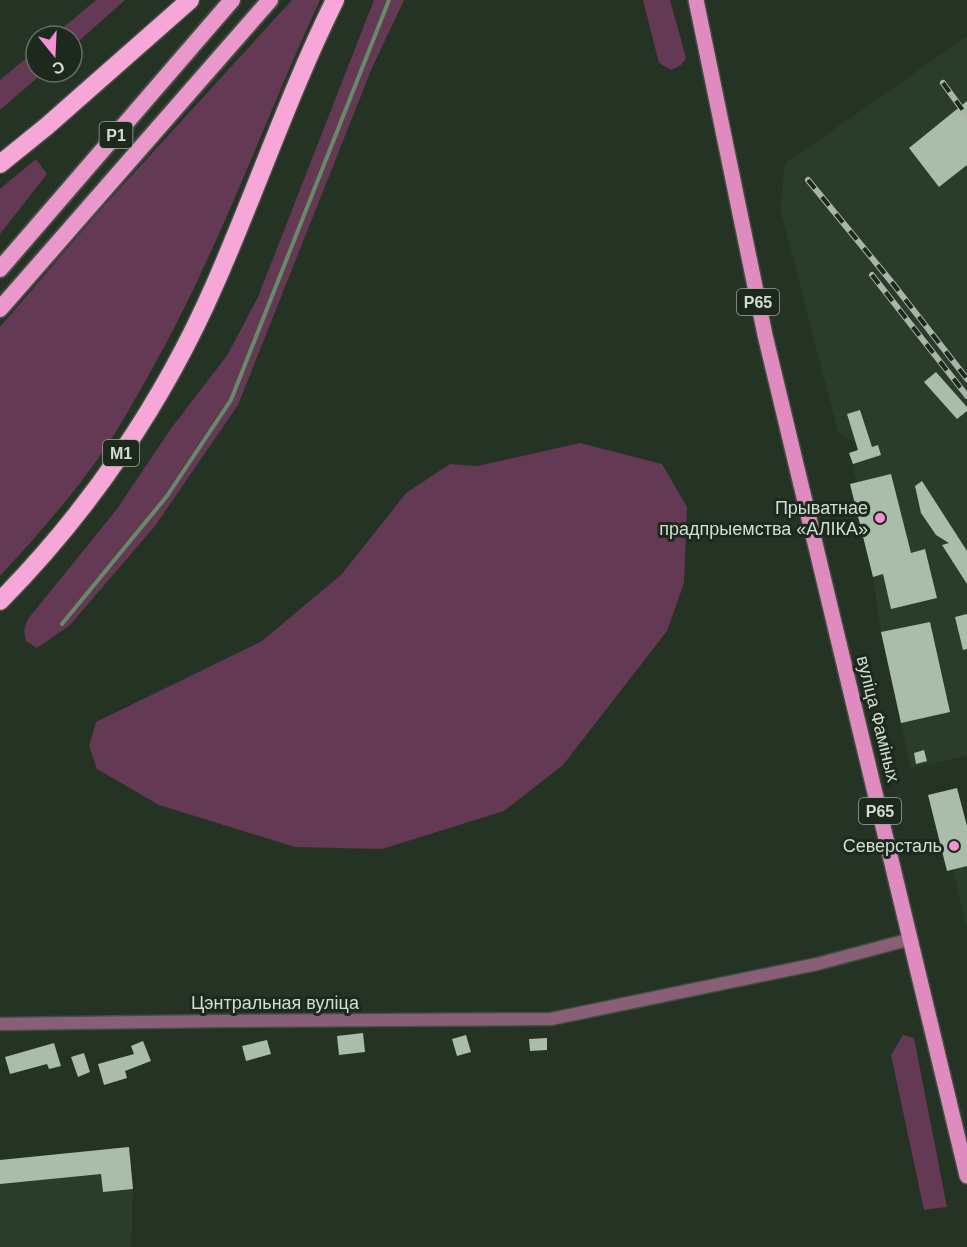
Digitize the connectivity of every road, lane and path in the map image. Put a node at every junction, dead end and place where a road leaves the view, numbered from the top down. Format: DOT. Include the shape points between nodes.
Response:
graph roads {
  1 [pos="190,0"];
  2 [pos="232,0"];
  3 [pos="270,0"];
  4 [pos="335,0"];
  5 [pos="696,0"];
  6 [pos="0,164"];
  7 [pos="0,269"];
  8 [pos="0,309"];
  9 [pos="0,601"];
  10 [pos="911,939"];
  11 [pos="0,1024"];
  12 [pos="967,1176"];
  1 -- 6 [label="highway"];
  2 -- 7 [label="highway, Р1"];
  3 -- 8 [label="highway, Р1"];
  4 -- 9 [label="highway, М1" via="214,286 176,364 132,438 71,523"];
  5 -- 10 [label="main road, вуліца Фаміных / Р65" via="765,335"];
  10 -- 11 [label="street, Цэнтральная вуліца" via="817,964 550,1019"];
  10 -- 12 [label="main road, вуліца Фаміных / Р65"];
}
